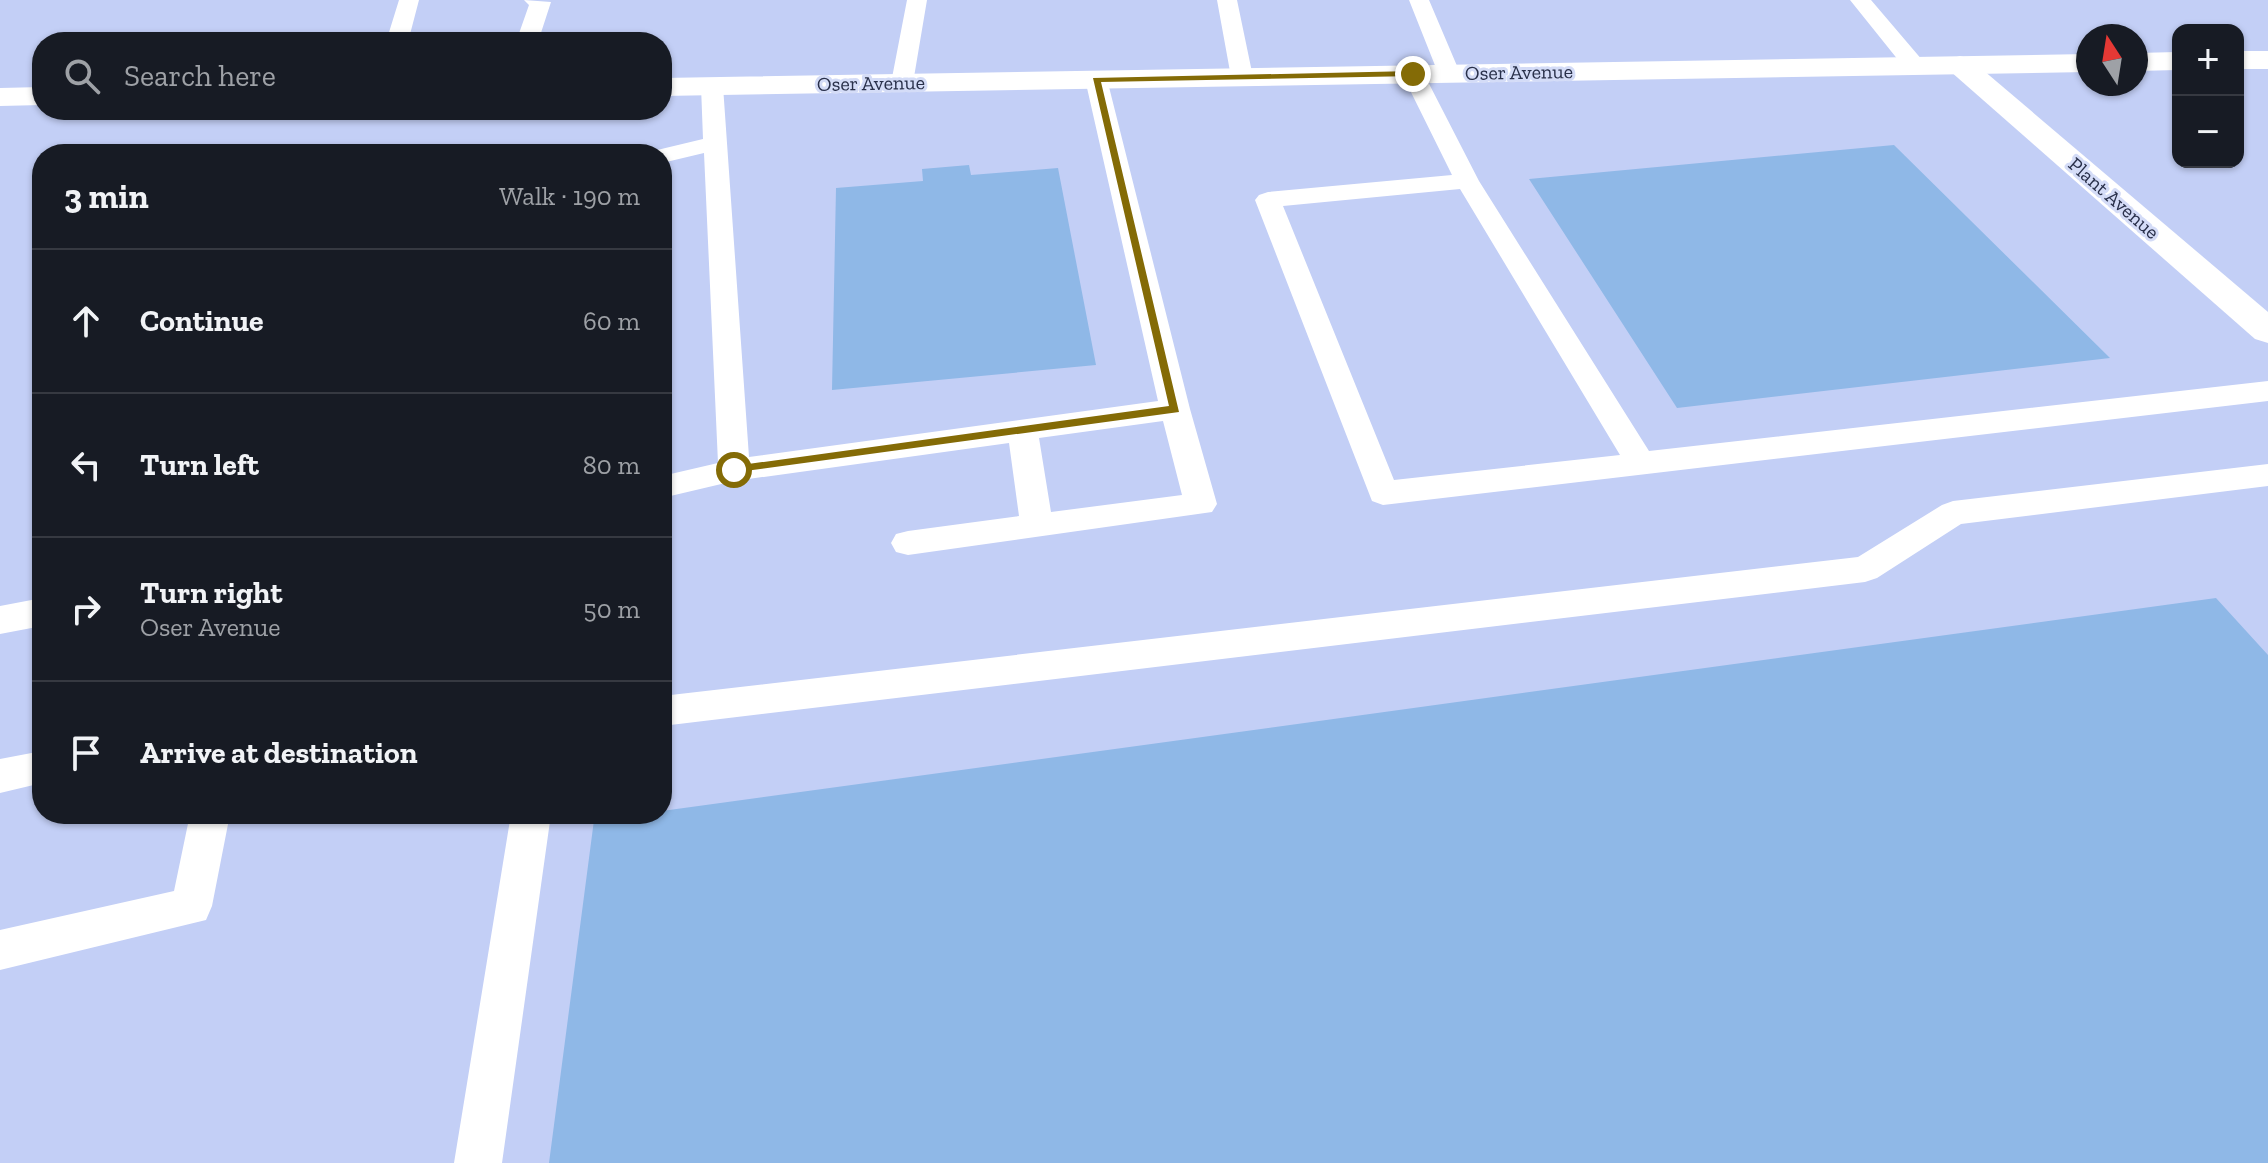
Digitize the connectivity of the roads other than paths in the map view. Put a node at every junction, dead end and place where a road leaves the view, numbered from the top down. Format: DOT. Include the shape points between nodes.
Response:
graph roads {
  1 [pos="409,0"];
  2 [pos="917,0"];
  3 [pos="1227,0"];
  4 [pos="1419,0"];
  5 [pos="1860,0"];
  6 [pos="539,1"];
  7 [pos="400,32"];
  8 [pos="530,32"];
  9 [pos="2244,60"];
  10 [pos="2268,60"];
  11 [pos="2172,61"];
  12 [pos="2148,62"];
  13 [pos="2076,63"];
  14 [pos="1960,65"];
  15 [pos="1915,66"];
  16 [pos="1449,73"];
  17 [pos="1413,74"];
  18 [pos="1242,77"];
  19 [pos="1096,79"];
  20 [pos="902,83"];
  21 [pos="712,86"];
  22 [pos="672,87"];
  23 [pos="32,96"];
  24 [pos="0,97"];
  25 [pos="715,143"];
  26 [pos="672,154"];
  27 [pos="1467,181"];
  28 [pos="2268,331"];
  29 [pos="2268,391"];
  30 [pos="1175,409"];
  31 [pos="1022,428"];
  32 [pos="1640,462"];
  33 [pos="734,470"];
  34 [pos="2268,475"];
  35 [pos="672,485"];
  36 [pos="1037,525"];
  37 [pos="908,543"];
  38 [pos="32,614"];
  39 [pos="0,620"];
  40 [pos="672,710"];
  41 [pos="32,769"];
  42 [pos="0,776"];
  43 [pos="208,824"];
  44 [pos="529,824"];
  45 [pos="0,950"];
  46 [pos="478,1163"];
  1 -- 7 [label="lane"];
  2 -- 20 [label="lane"];
  3 -- 18 [label="lane"];
  4 -- 16 [label="lane"];
  5 -- 15 [label="lane"];
  6 -- 8 [label="lane"];
  9 -- 10 [label="street"];
  11 -- 12 [label="street"];
  13 -- 14 [label="street, Oser Avenue"];
  14 -- 15 [label="street, Oser Avenue"];
  14 -- 28 [label="street, Plant Avenue"];
  15 -- 16 [label="street, Oser Avenue"];
  16 -- 17 [label="street, Oser Avenue"];
  17 -- 18 [label="street, Oser Avenue"];
  17 -- 27 [label="lane"];
  18 -- 19 [label="street, Oser Avenue"];
  19 -- 20 [label="street, Oser Avenue"];
  19 -- 30 [label="lane"];
  20 -- 21 [label="street, Oser Avenue"];
  21 -- 22 [label="street, Oser Avenue"];
  21 -- 25 [label="lane"];
  23 -- 24 [label="street"];
  25 -- 26 [label="lane"];
  25 -- 33 [label="lane"];
  27 -- 32 [label="lane"];
  27 -- 32 [label="lane" via="1268,200 1383,493"];
  29 -- 32 [label="lane"];
  30 -- 31 [label="lane"];
  30 -- 36 [label="lane" via="1201,504"];
  31 -- 33 [label="lane"];
  31 -- 36 [label="lane"];
  33 -- 35 [label="lane"];
  34 -- 40 [label="lane" via="1953,513 1865,569"];
  36 -- 37 [label="lane"];
  38 -- 39 [label="lane"];
  41 -- 42 [label="lane"];
  43 -- 45 [label="lane" via="191,906"];
  44 -- 46 [label="lane"];
}
